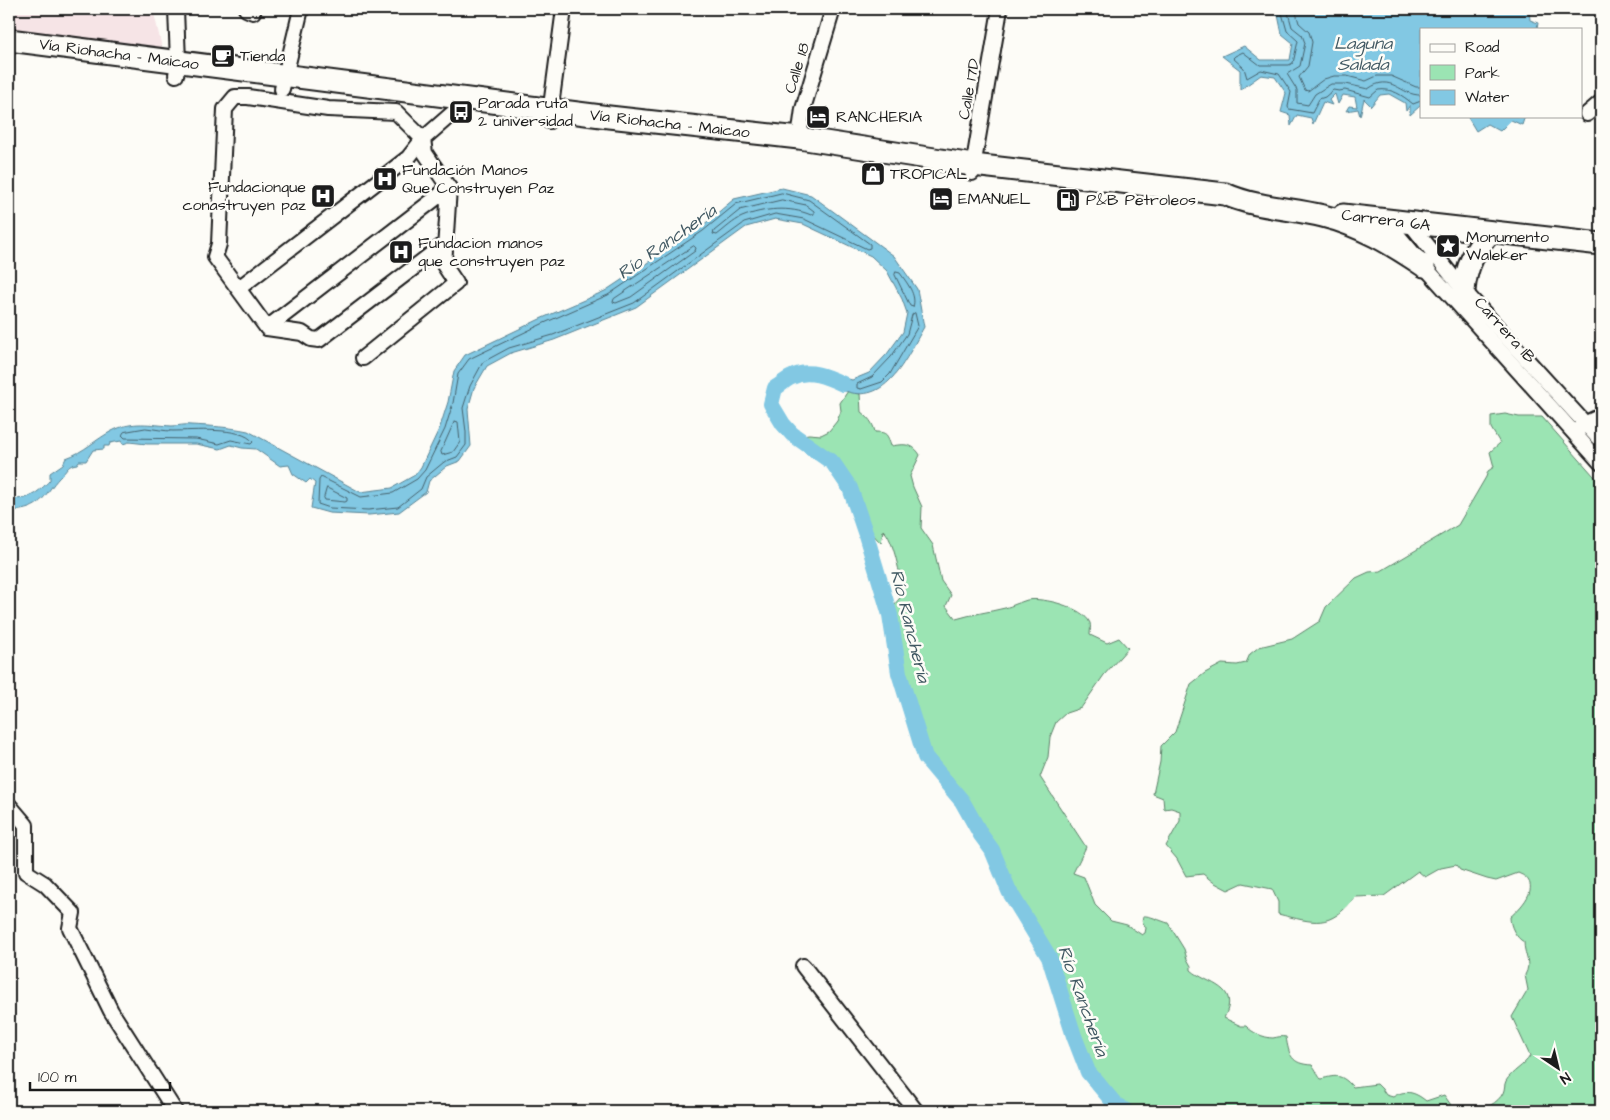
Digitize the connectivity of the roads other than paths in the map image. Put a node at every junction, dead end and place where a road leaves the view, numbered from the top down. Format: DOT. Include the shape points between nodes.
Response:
graph roads {
  1 [pos="246,9"];
  2 [pos="254,9"];
  3 [pos="301,9"];
  4 [pos="564,9"];
  5 [pos="833,9"];
  6 [pos="1000,9"];
  7 [pos="176,14"];
  8 [pos="9,40"];
  9 [pos="9,49"];
  10 [pos="177,68"];
  11 [pos="283,82"];
  12 [pos="1601,102"];
  13 [pos="457,104"];
  14 [pos="1587,114"];
  15 [pos="550,115"];
  16 [pos="608,123"];
  17 [pos="799,138"];
  18 [pos="423,139"];
  19 [pos="973,170"];
  20 [pos="449,188"];
  21 [pos="1289,209"];
  22 [pos="1384,219"];
  23 [pos="1409,222"];
  24 [pos="1490,233"];
  25 [pos="446,243"];
  26 [pos="1601,244"];
  27 [pos="1424,266"];
  28 [pos="239,288"];
  29 [pos="1464,291"];
  30 [pos="267,328"];
  31 [pos="363,358"];
  32 [pos="1601,416"];
  33 [pos="1586,423"];
  34 [pos="1574,433"];
  35 [pos="1601,441"];
  36 [pos="1601,464"];
  37 [pos="9,806"];
  38 [pos="803,966"];
  39 [pos="175,1111"];
  40 [pos="916,1111"];
  1 -- 2 [label="street" via="253,12"];
  3 -- 11 [label="street"];
  4 -- 15 [label="street"];
  5 -- 17 [label="street, Calle 18" via="803,109"];
  6 -- 19 [label="street, Calle 17D"];
  7 -- 10 [label="street"];
  8 -- 10 [label="highway, Vía Riohacha - Maicao"];
  9 -- 10 [label="highway, Vía Riohacha - Maicao"];
  10 -- 11 [label="highway, Vía Riohacha - Maicao"];
  11 -- 13 [label="highway, Vía Riohacha - Maicao"];
  12 -- 14 [label="street"];
  13 -- 15 [label="highway, Vía Riohacha - Maicao"];
  13 -- 18 [label="street"];
  15 -- 16 [label="highway, Vía Riohacha - Maicao"];
  16 -- 17 [label="highway, Vía Riohacha - Maicao"];
  16 -- 19 [label="highway, Vía Riohacha - Maicao"];
  17 -- 19 [label="highway, Vía Riohacha - Maicao"];
  18 -- 20 [label="street" via="425,153"];
  18 -- 28 [label="street" via="408,158"];
  18 -- 28 [label="street" via="396,112 328,110 235,97 226,109 219,244 214,257"];
  19 -- 21 [label="highway, Vía Riohacha - Maicao" via="1108,192 1226,205 1241,201"];
  20 -- 25 [label="street"];
  20 -- 30 [label="street"];
  21 -- 22 [label="highway, Carrera 6A"];
  21 -- 27 [label="highway" via="1325,216 1360,229 1393,245"];
  22 -- 23 [label="highway, Carrera 6A"];
  22 -- 27 [label="street, Carrera 1B"];
  23 -- 24 [label="highway, Carrera 6A"];
  23 -- 29 [label="street, Carrera 1B"];
  24 -- 26 [label="highway, Carrera 6A"];
  24 -- 29 [label="highway" via="1471,259"];
  25 -- 30 [label="street" via="319,340 302,332"];
  25 -- 31 [label="street" via="444,265 456,283"];
  27 -- 34 [label="street, Carrera 1B"];
  28 -- 30 [label="street"];
  29 -- 33 [label="street, Carrera 1B"];
  32 -- 33 [label="street"];
  33 -- 34 [label="street"];
  33 -- 35 [label="street, Carrera 1B"];
  34 -- 36 [label="street, Carrera 1B"];
  37 -- 39 [label="street" via="26,825 26,872 45,884 73,913 70,928 110,1011"];
  38 -- 40 [label="street"];
}
